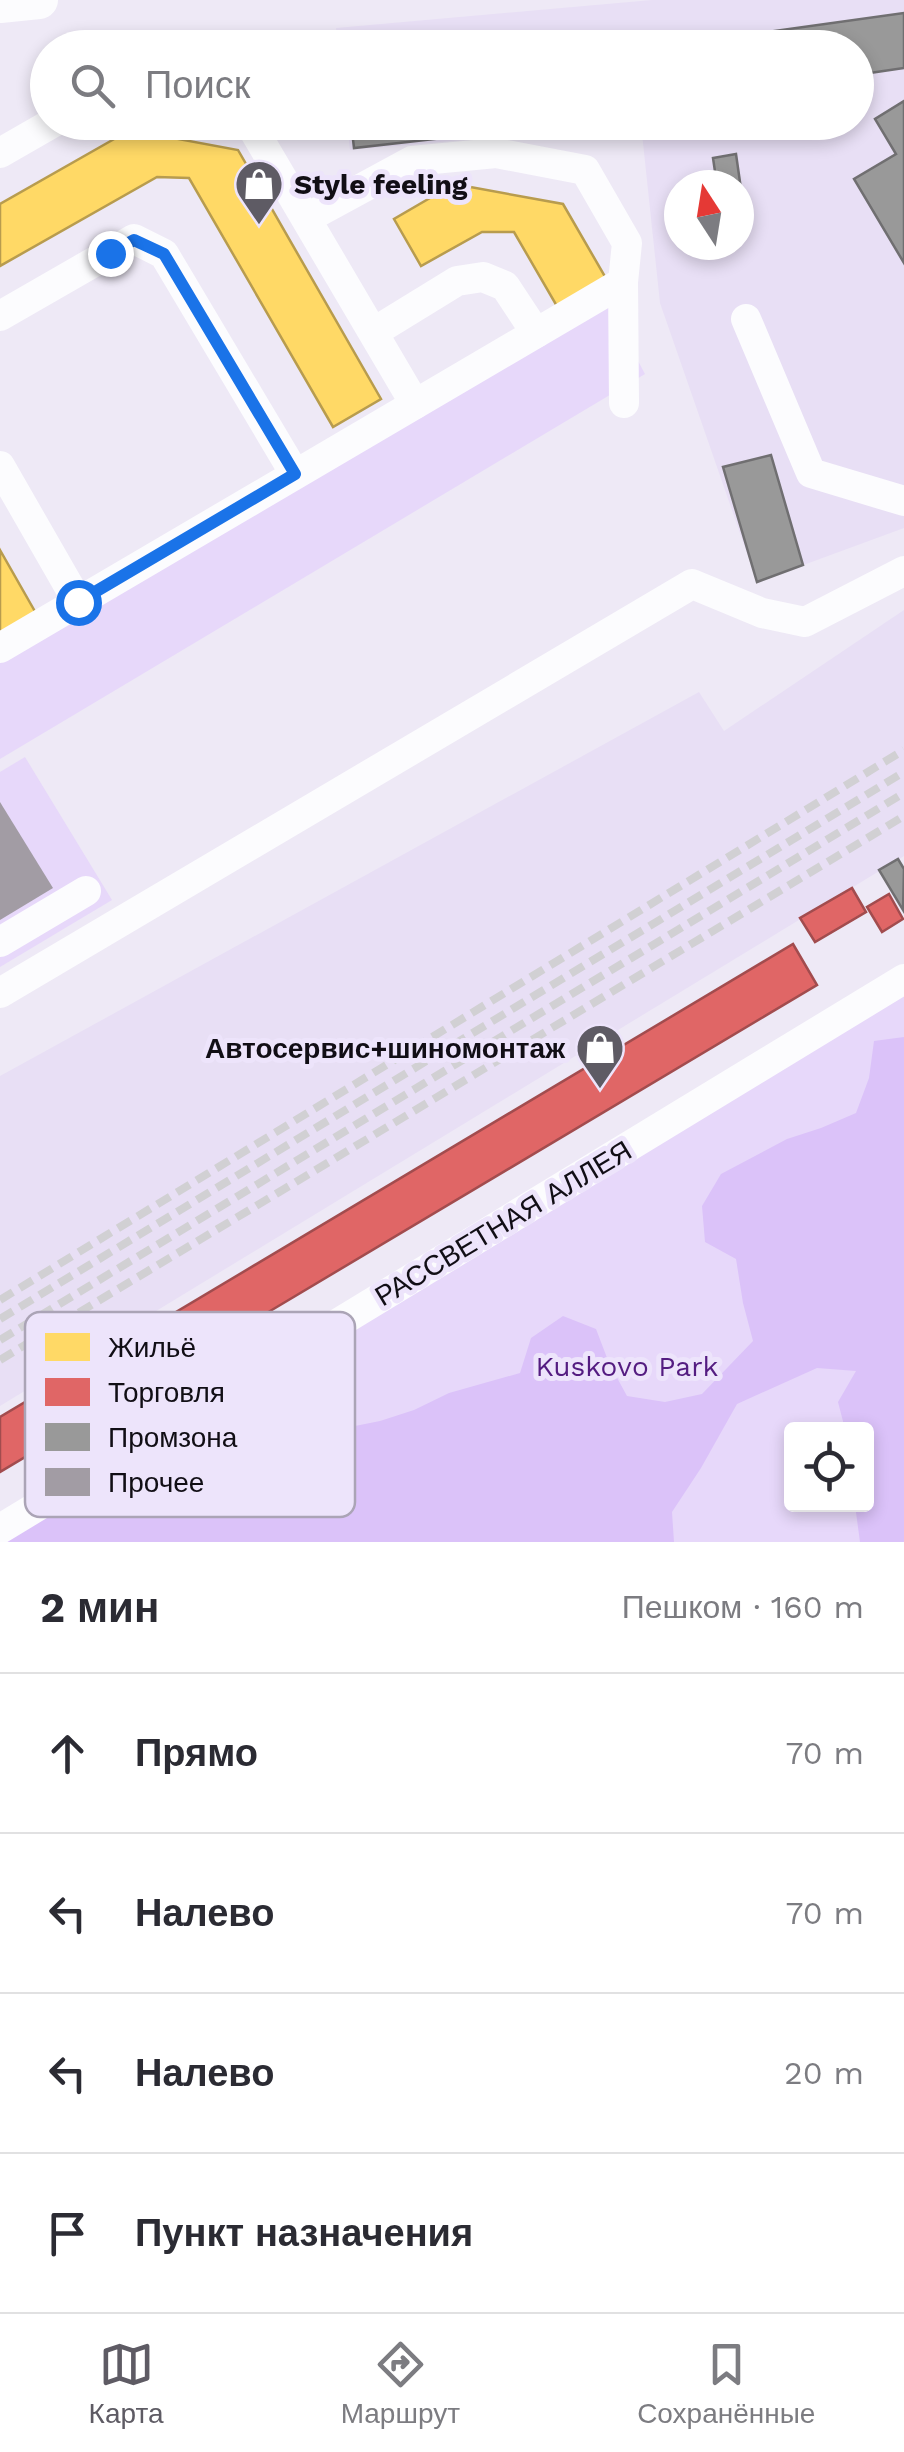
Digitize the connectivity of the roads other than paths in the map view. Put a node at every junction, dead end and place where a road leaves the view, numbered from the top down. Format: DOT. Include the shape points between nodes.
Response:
graph roads {
  1 [pos="39,0"];
  2 [pos="0,4"];
  3 [pos="30,136"];
  4 [pos="260,140"];
  5 [pos="0,153"];
  6 [pos="307,218"];
  7 [pos="623,282"];
  8 [pos="0,316"];
  9 [pos="746,319"];
  10 [pos="374,332"];
  11 [pos="536,334"];
  12 [pos="624,402"];
  13 [pos="416,404"];
  14 [pos="0,466"];
  15 [pos="295,474"];
  16 [pos="904,501"];
  17 [pos="904,571"];
  18 [pos="78,602"];
  19 [pos="0,648"];
  20 [pos="86,891"];
  21 [pos="0,942"];
  22 [pos="904,979"];
  23 [pos="5,980"];
  24 [pos="355,1313"];
  25 [pos="25,1514"];
  26 [pos="0,1529"];
  1 -- 2 [label="main road"];
  3 -- 5 [label="street"];
  4 -- 6 [label="street"];
  6 -- 7 [label="street" via="412,161 496,153 586,170 627,244"];
  6 -- 10 [label="street"];
  7 -- 11 [label="street"];
  7 -- 12 [label="street"];
  8 -- 15 [label="street" via="134,240 164,254"];
  9 -- 16 [label="street" via="811,473"];
  10 -- 11 [label="street" via="457,281 483,276 505,286"];
  10 -- 13 [label="street"];
  11 -- 13 [label="street"];
  13 -- 15 [label="street"];
  14 -- 18 [label="street"];
  15 -- 18 [label="street"];
  17 -- 23 [label="street" via="805,622 762,613 692,584"];
  18 -- 19 [label="street"];
  20 -- 21 [label="street"];
  22 -- 24 [label="street, РАССВЕТНАЯ АЛЛЕЯ"];
  25 -- 26 [label="street, РАССВЕТНАЯ АЛЛЕЯ"];
}
